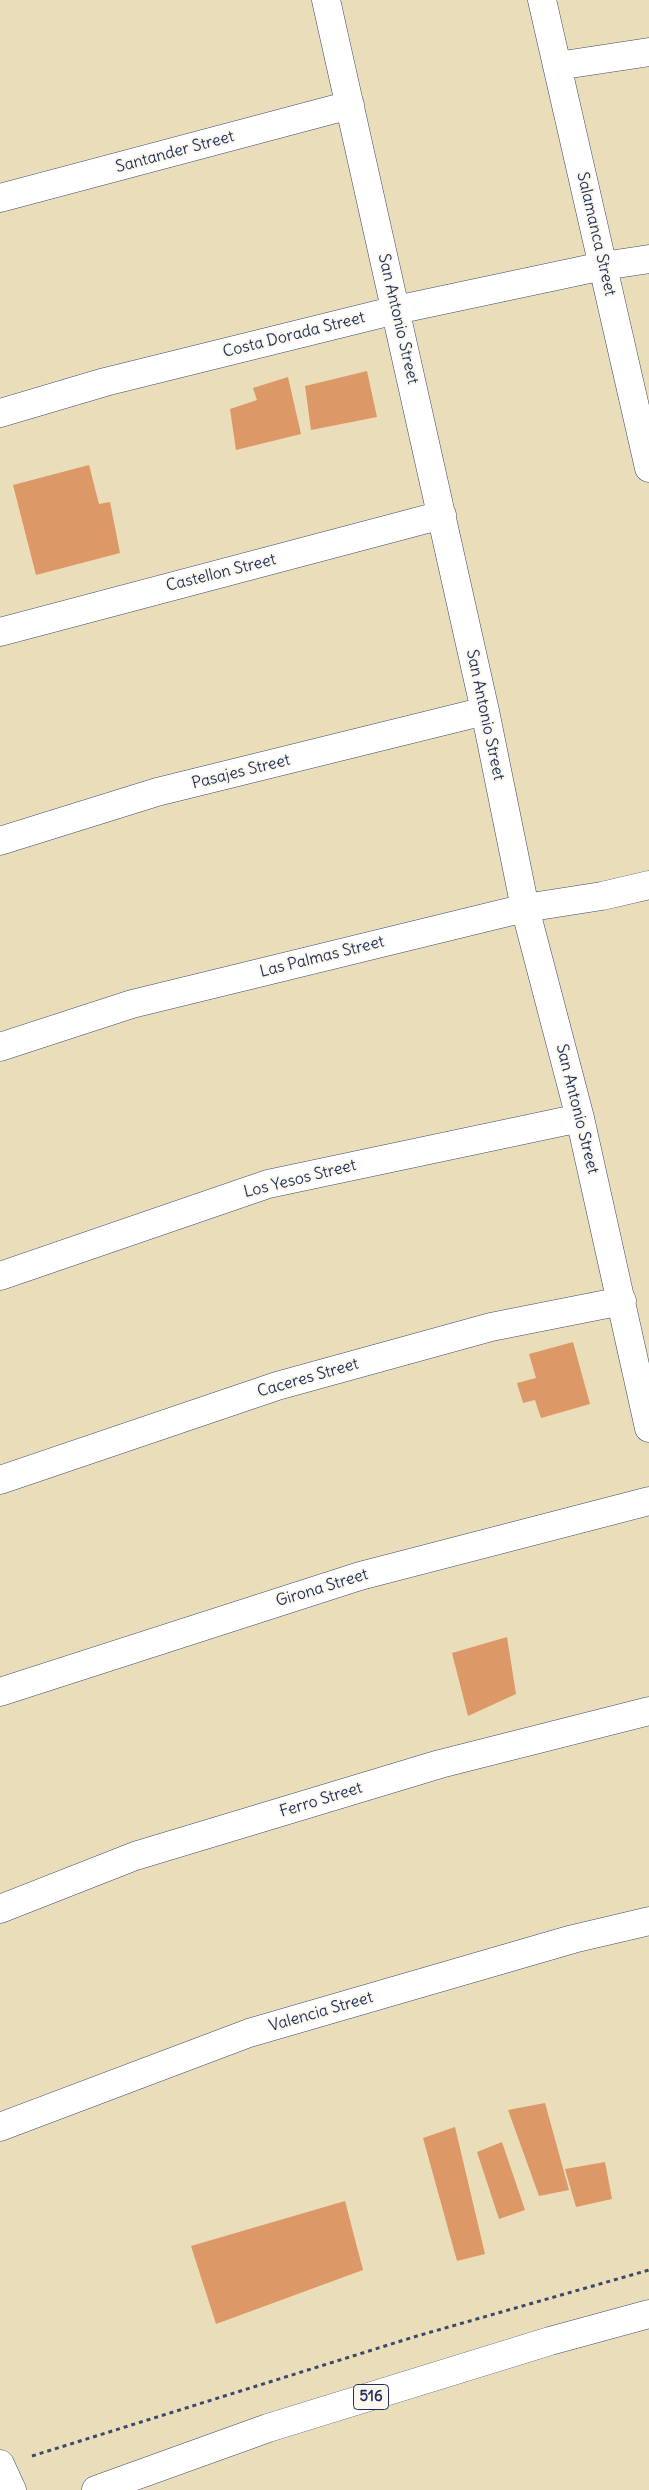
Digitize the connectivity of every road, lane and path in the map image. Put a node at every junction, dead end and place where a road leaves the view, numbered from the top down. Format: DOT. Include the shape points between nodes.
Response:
graph roads {
  1 [pos="326,0"];
  2 [pos="542,0"];
  3 [pos="649,52"];
  4 [pos="557,66"];
  5 [pos="350,105"];
  6 [pos="0,198"];
  7 [pos="649,259"];
  8 [pos="603,266"];
  9 [pos="396,310"];
  10 [pos="0,413"];
  11 [pos="649,468"];
  12 [pos="442,515"];
  13 [pos="0,632"];
  14 [pos="486,711"];
  15 [pos="0,841"];
  16 [pos="649,885"];
  17 [pos="525,908"];
  18 [pos="0,1047"];
  19 [pos="580,1118"];
  20 [pos="0,1276"];
  21 [pos="622,1301"];
  22 [pos="649,1428"];
  23 [pos="0,1480"];
  24 [pos="649,1501"];
  25 [pos="0,1692"];
  26 [pos="649,1710"];
  27 [pos="0,1909"];
  28 [pos="649,1921"];
  29 [pos="0,2127"];
  30 [pos="649,2270"];
  31 [pos="649,2314"];
  32 [pos="0,2464"];
  33 [pos="12,2490"];
  34 [pos="96,2490"];
  1 -- 5 [label="street, San Antonio Street"];
  2 -- 4 [label="street, Salamanca Street"];
  3 -- 4 [label="street"];
  4 -- 8 [label="street, Salamanca Street"];
  5 -- 6 [label="street, Santander Street"];
  5 -- 9 [label="street, San Antonio Street"];
  7 -- 8 [label="street, Costa Dorada Street"];
  8 -- 9 [label="street, Costa Dorada Street"];
  8 -- 11 [label="street, Salamanca Street"];
  9 -- 10 [label="street, Costa Dorada Street" via="105,382"];
  9 -- 12 [label="street, San Antonio Street"];
  12 -- 13 [label="street, Castellon Street"];
  12 -- 14 [label="street, San Antonio Street"];
  14 -- 15 [label="street, Pasajes Street" via="157,792"];
  14 -- 17 [label="street, San Antonio Street"];
  16 -- 17 [label="street, Las Palmas Street"];
  17 -- 18 [label="street, Las Palmas Street" via="132,1004"];
  17 -- 19 [label="street, San Antonio Street"];
  19 -- 20 [label="street, Los Yesos Street" via="268,1184"];
  19 -- 21 [label="street, San Antonio Street"];
  21 -- 22 [label="street, San Antonio Street"];
  21 -- 23 [label="street, Caceres Street" via="491,1327 277,1386"];
  24 -- 25 [label="street, Girona Street" via="360,1576"];
  26 -- 27 [label="street, Ferro Street" via="440,1764 135,1856"];
  28 -- 29 [label="street, Valencia Street" via="573,1939 249,2033"];
  30 -- 32 [label="path" via="417,2336"];
  31 -- 34 [label="street, 516" via="550,2341 268,2428"];
  32 -- 33 [label="street"];
}
